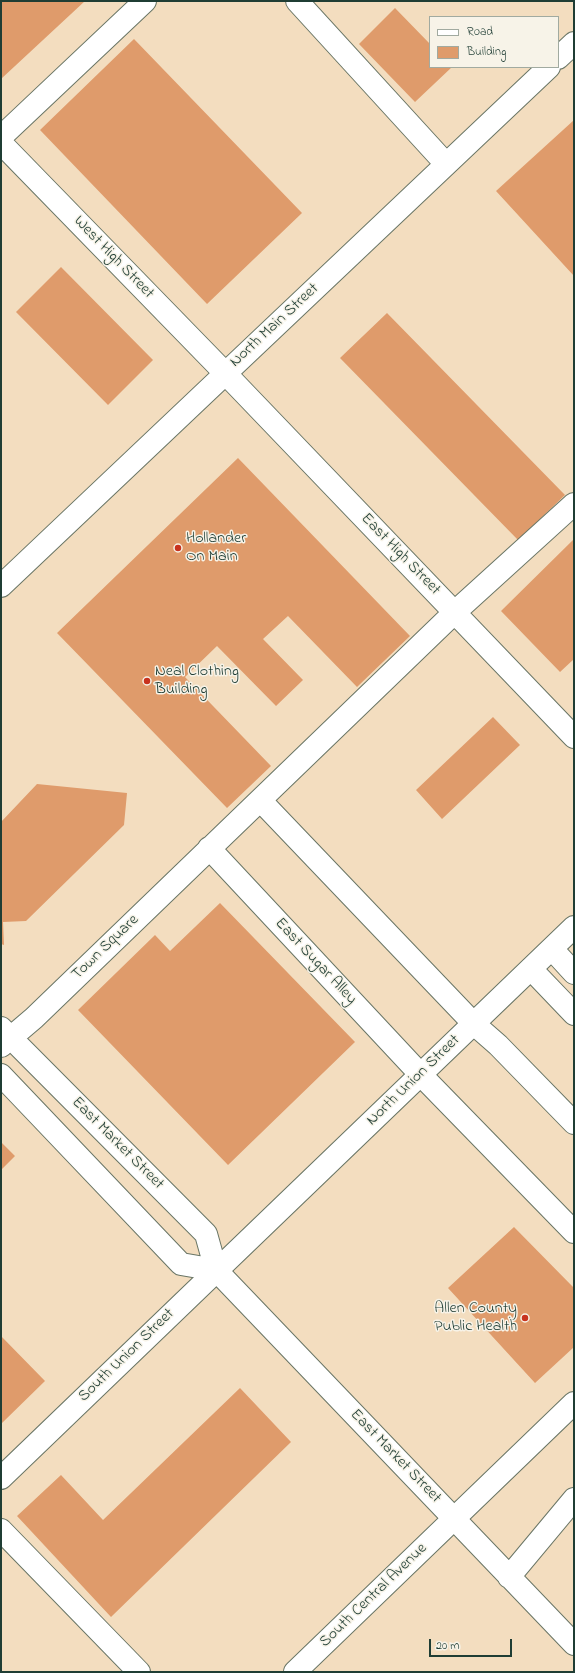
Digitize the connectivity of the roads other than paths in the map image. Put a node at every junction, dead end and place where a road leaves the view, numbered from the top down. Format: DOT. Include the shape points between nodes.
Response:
graph roads {
  1 [pos="145,1"];
  2 [pos="297,1"];
  3 [pos="574,43"];
  4 [pos="559,57"];
  5 [pos="548,68"];
  6 [pos="1,137"];
  7 [pos="1,143"];
  8 [pos="446,164"];
  9 [pos="225,373"];
  10 [pos="574,504"];
  11 [pos="1,586"];
  12 [pos="455,612"];
  13 [pos="574,737"];
  14 [pos="260,800"];
  15 [pos="209,848"];
  16 [pos="574,927"];
  17 [pos="552,950"];
  18 [pos="531,969"];
  19 [pos="574,973"];
  20 [pos="574,1014"];
  21 [pos="474,1024"];
  22 [pos="4,1037"];
  23 [pos="1,1075"];
  24 [pos="421,1075"];
  25 [pos="574,1123"];
  26 [pos="574,1232"];
  27 [pos="254,1234"];
  28 [pos="216,1270"];
  29 [pos="574,1403"];
  30 [pos="1,1478"];
  31 [pos="574,1498"];
  32 [pos="454,1519"];
  33 [pos="1,1530"];
  34 [pos="509,1576"];
  35 [pos="574,1644"];
  36 [pos="139,1672"];
  37 [pos="295,1672"];
  1 -- 6 [label="street"];
  2 -- 8 [label="street"];
  3 -- 4 [label="street"];
  5 -- 8 [label="street, North Main Street"];
  7 -- 9 [label="street, West High Street"];
  8 -- 9 [label="street, North Main Street"];
  9 -- 11 [label="street, North Main Street"];
  9 -- 12 [label="street, East High Street"];
  10 -- 12 [label="street, Town Square"];
  12 -- 13 [label="street, East High Street"];
  12 -- 14 [label="street, Town Square"];
  14 -- 15 [label="street, Town Square"];
  14 -- 21 [label="street"];
  15 -- 22 [label="street, Town Square" via="34,1018"];
  15 -- 24 [label="street, East Sugar Alley"];
  16 -- 17 [label="street, North Union Street"];
  17 -- 18 [label="street, North Union Street"];
  17 -- 19 [label="street"];
  18 -- 20 [label="street"];
  18 -- 21 [label="street, North Union Street"];
  21 -- 24 [label="street, North Union Street"];
  21 -- 25 [label="street"];
  22 -- 28 [label="street, East Market Street" via="206,1234"];
  23 -- 28 [label="street" via="181,1264"];
  24 -- 26 [label="street, East Sugar Alley"];
  24 -- 27 [label="street, North Union Street"];
  27 -- 28 [label="street, South Union Street"];
  28 -- 30 [label="street, South Union Street"];
  28 -- 32 [label="street, East Market Street"];
  29 -- 32 [label="street, South Central Avenue"];
  31 -- 34 [label="street"];
  32 -- 34 [label="street, East Market Street"];
  32 -- 37 [label="street, South Central Avenue"];
  33 -- 36 [label="street"];
  34 -- 35 [label="street, East Market Street"];
}
